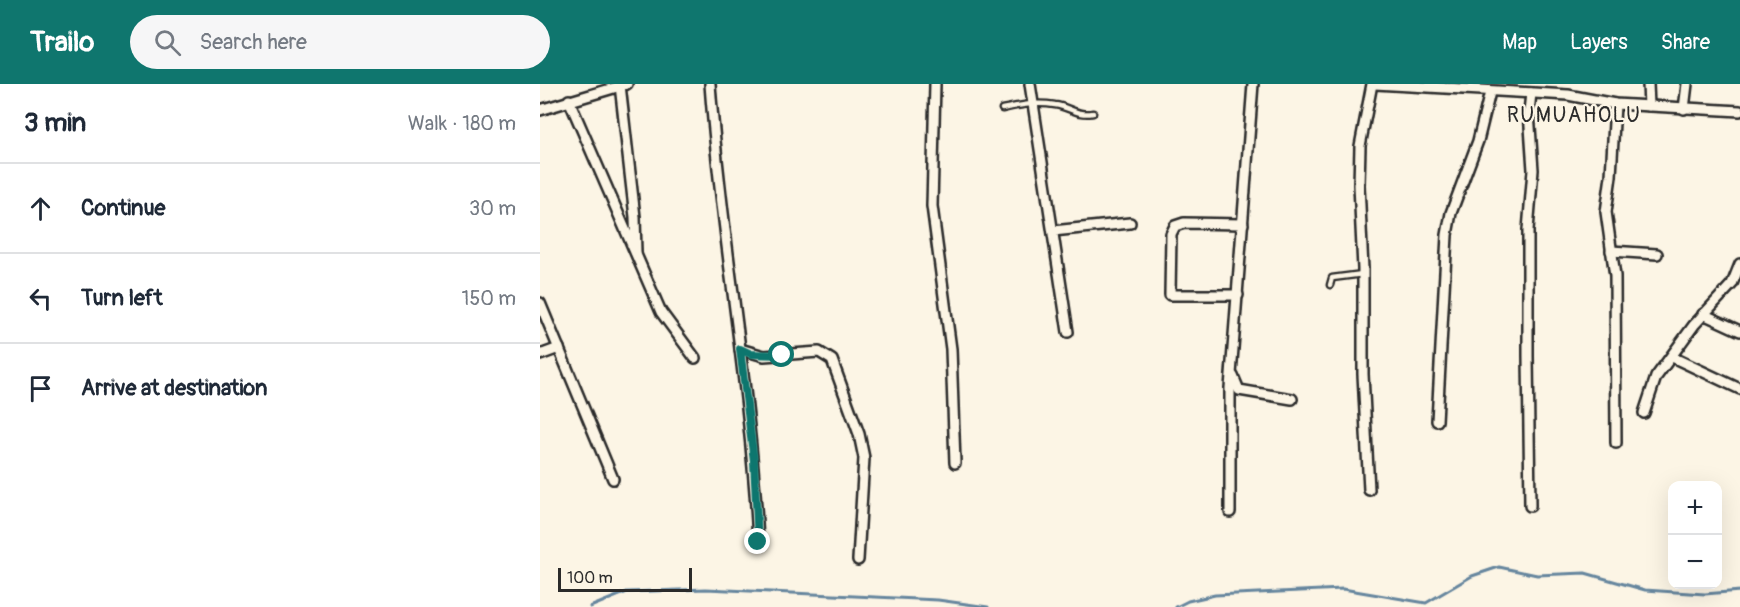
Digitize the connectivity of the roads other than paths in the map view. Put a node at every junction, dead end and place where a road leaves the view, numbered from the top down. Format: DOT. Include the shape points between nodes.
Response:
graph roads {
  1 [pos="710,84"];
  2 [pos="935,84"];
  3 [pos="1030,84"];
  4 [pos="1254,84"];
  5 [pos="1374,84"];
  6 [pos="1385,84"];
  7 [pos="1569,84"];
  8 [pos="1648,84"];
  9 [pos="1687,84"];
  10 [pos="624,85"];
  11 [pos="591,88"];
  12 [pos="1490,92"];
  13 [pos="1531,93"];
  14 [pos="1568,95"];
  15 [pos="569,100"];
  16 [pos="1033,102"];
  17 [pos="1615,104"];
  18 [pos="1649,106"];
  19 [pos="1002,109"];
  20 [pos="1684,109"];
  21 [pos="540,110"];
  22 [pos="1740,111"];
  23 [pos="1093,113"];
  24 [pos="1130,223"];
  25 [pos="1243,224"];
  26 [pos="1053,231"];
  27 [pos="1611,251"];
  28 [pos="1657,254"];
  29 [pos="636,259"];
  30 [pos="1740,264"];
  31 [pos="1363,273"];
  32 [pos="1330,285"];
  33 [pos="1238,295"];
  34 [pos="540,303"];
  35 [pos="1703,314"];
  36 [pos="1740,331"];
  37 [pos="1068,332"];
  38 [pos="559,348"];
  39 [pos="740,349"];
  40 [pos="540,355"];
  41 [pos="1672,357"];
  42 [pos="695,358"];
  43 [pos="1231,371"];
  44 [pos="1740,389"];
  45 [pos="1292,399"];
  46 [pos="1644,413"];
  47 [pos="1437,421"];
  48 [pos="1616,443"];
  49 [pos="955,463"];
  50 [pos="613,479"];
  51 [pos="1369,490"];
  52 [pos="1530,506"];
  53 [pos="1230,512"];
  54 [pos="758,542"];
  55 [pos="858,560"];
  1 -- 39 [label="street"];
  2 -- 49 [label="street" via="932,206 951,349"];
  3 -- 16 [label="street"];
  4 -- 25 [label="street"];
  5 -- 6 [label="street"];
  5 -- 31 [label="street" via="1360,146"];
  6 -- 12 [label="street"];
  7 -- 14 [label="street"];
  8 -- 18 [label="street"];
  9 -- 20 [label="street"];
  10 -- 11 [label="street"];
  10 -- 29 [label="street"];
  11 -- 15 [label="street"];
  12 -- 13 [label="street"];
  12 -- 47 [label="street" via="1447,235"];
  13 -- 14 [label="street"];
  13 -- 52 [label="street"];
  14 -- 17 [label="street"];
  15 -- 21 [label="street"];
  15 -- 29 [label="street"];
  16 -- 19 [label="lane"];
  16 -- 23 [label="lane" via="1059,105 1078,114"];
  16 -- 26 [label="street"];
  17 -- 18 [label="street"];
  17 -- 27 [label="street" via="1606,212"];
  18 -- 20 [label="street"];
  20 -- 22 [label="street"];
  24 -- 26 [label="street"];
  25 -- 33 [label="street"];
  25 -- 33 [label="street" via="1184,223 1175,226 1171,234 1170,295"];
  26 -- 37 [label="street"];
  27 -- 28 [label="street"];
  27 -- 48 [label="street" via="1617,324"];
  29 -- 42 [label="street" via="661,312"];
  30 -- 35 [label="street" via="1732,284"];
  31 -- 32 [label="lane" via="1332,278"];
  31 -- 51 [label="street"];
  33 -- 43 [label="street"];
  34 -- 38 [label="street"];
  35 -- 36 [label="street"];
  35 -- 41 [label="street"];
  38 -- 40 [label="street"];
  38 -- 50 [label="street"];
  39 -- 54 [label="street" via="754,461"];
  39 -- 55 [label="street" via="764,356 819,352 832,360 864,459"];
  41 -- 44 [label="street"];
  41 -- 46 [label="street" via="1656,377"];
  43 -- 45 [label="street" via="1239,390"];
  43 -- 53 [label="street"];
}
